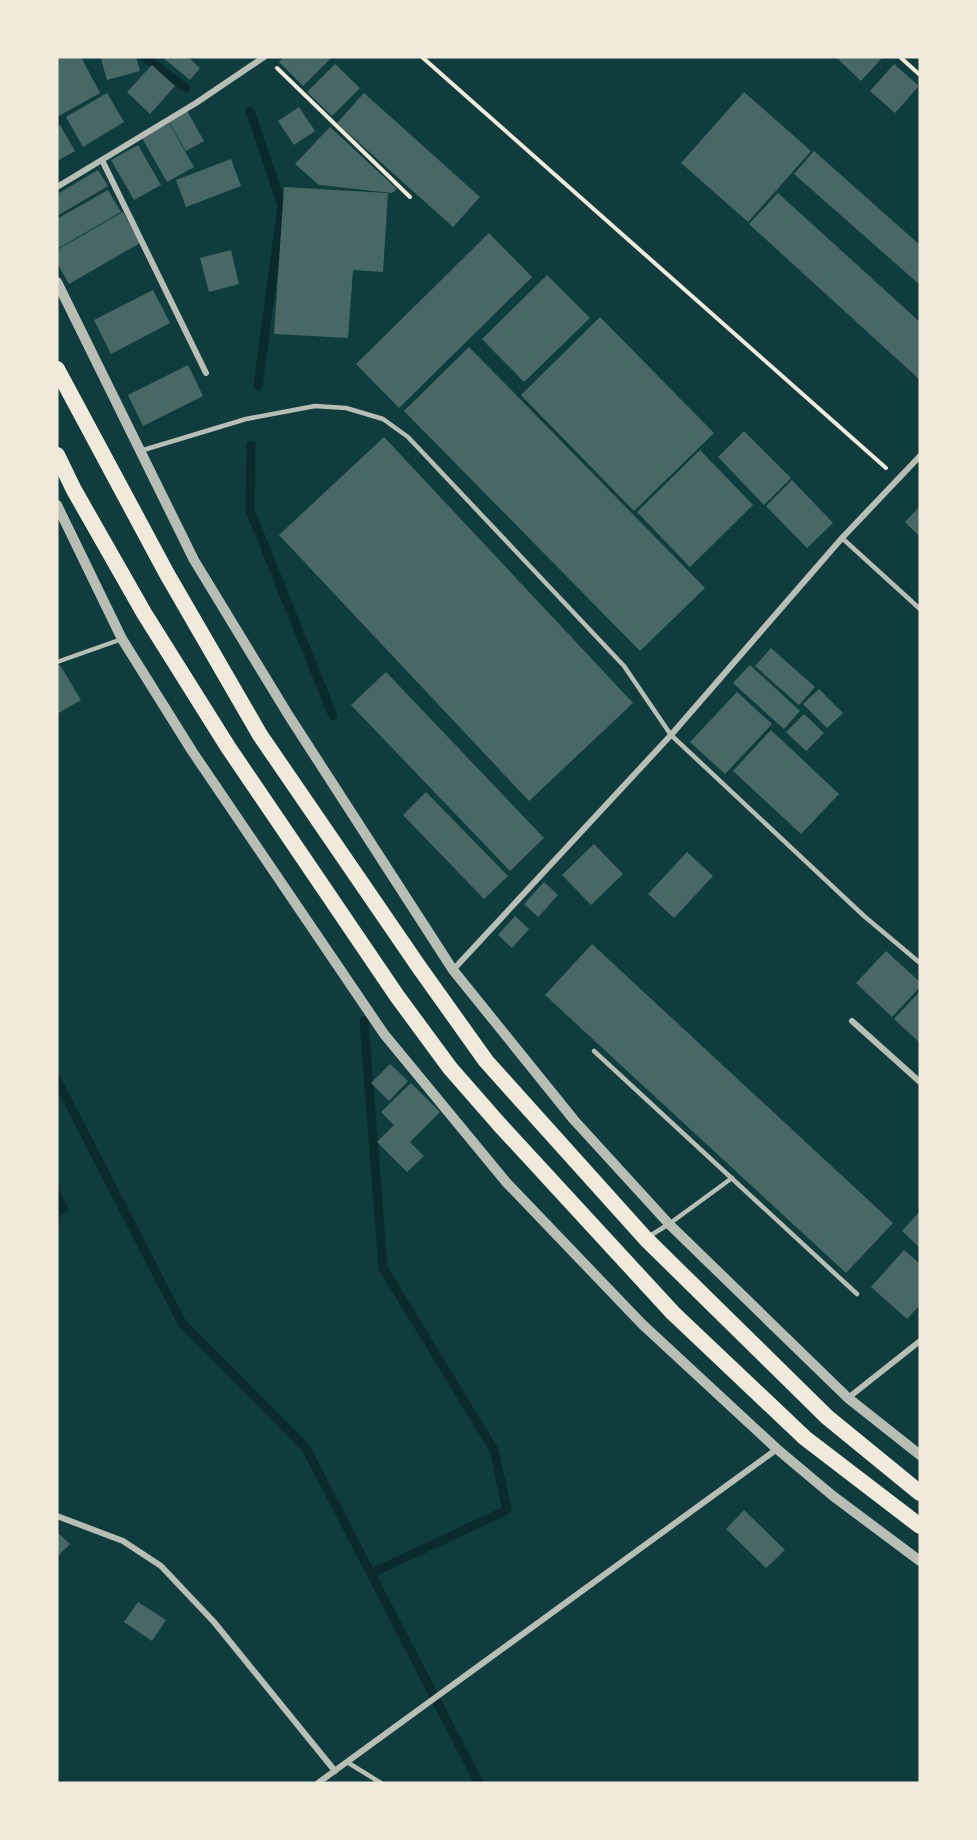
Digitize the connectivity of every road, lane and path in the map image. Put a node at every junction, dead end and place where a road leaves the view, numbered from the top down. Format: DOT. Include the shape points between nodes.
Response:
graph roads {
  1 [pos="264,57"];
  2 [pos="422,57"];
  3 [pos="900,57"];
  4 [pos="274,65"];
  5 [pos="920,75"];
  6 [pos="102,160"];
  7 [pos="57,187"];
  8 [pos="410,197"];
  9 [pos="57,282"];
  10 [pos="57,369"];
  11 [pos="206,373"];
  12 [pos="140,451"];
  13 [pos="57,454"];
  14 [pos="920,456"];
  15 [pos="898,479"];
  16 [pos="57,505"];
  17 [pos="842,538"];
  18 [pos="920,609"];
  19 [pos="122,639"];
  20 [pos="57,662"];
  21 [pos="671,735"];
  22 [pos="920,963"];
  23 [pos="453,970"];
  24 [pos="852,1021"];
  25 [pos="594,1051"];
  26 [pos="920,1082"];
  27 [pos="732,1178"];
  28 [pos="669,1224"];
  29 [pos="646,1239"];
  30 [pos="858,1294"];
  31 [pos="920,1341"];
  32 [pos="848,1398"];
  33 [pos="777,1449"];
  34 [pos="920,1455"];
  35 [pos="920,1493"];
  36 [pos="57,1516"];
  37 [pos="920,1526"];
  38 [pos="920,1561"];
  39 [pos="347,1762"];
  40 [pos="335,1771"];
  41 [pos="318,1783"];
  42 [pos="381,1783"];
  1 -- 6 [label="street"];
  2 -- 15 [label="path"];
  3 -- 5 [label="path"];
  4 -- 8 [label="path"];
  6 -- 7 [label="street"];
  6 -- 11 [label="street"];
  9 -- 12 [label="street"];
  10 -- 29 [label="highway" via="167,574 267,745 486,1061"];
  12 -- 21 [label="lane" via="246,419 315,406 346,408 383,419 408,437 624,666"];
  12 -- 23 [label="street" via="194,560 295,726"];
  13 -- 37 [label="highway" via="144,613 228,747 450,1068 673,1313 805,1438"];
  14 -- 15 [label="street"];
  15 -- 17 [label="street"];
  16 -- 19 [label="street"];
  17 -- 18 [label="lane"];
  17 -- 21 [label="street"];
  19 -- 20 [label="lane"];
  19 -- 33 [label="street" via="192,751 384,1034 506,1182 642,1324"];
  21 -- 22 [label="lane" via="864,916"];
  21 -- 23 [label="street"];
  23 -- 28 [label="street" via="574,1120"];
  24 -- 26 [label="street"];
  25 -- 27 [label="lane"];
  27 -- 28 [label="lane"];
  27 -- 30 [label="lane"];
  28 -- 29 [label="lane"];
  28 -- 32 [label="street"];
  29 -- 35 [label="highway" via="827,1417"];
  31 -- 32 [label="street"];
  32 -- 34 [label="street"];
  33 -- 38 [label="street"];
  33 -- 39 [label="street"];
  36 -- 40 [label="street" via="123,1541 161,1566 214,1622"];
  39 -- 40 [label="street"];
  39 -- 42 [label="lane"];
  40 -- 41 [label="street"];
}
